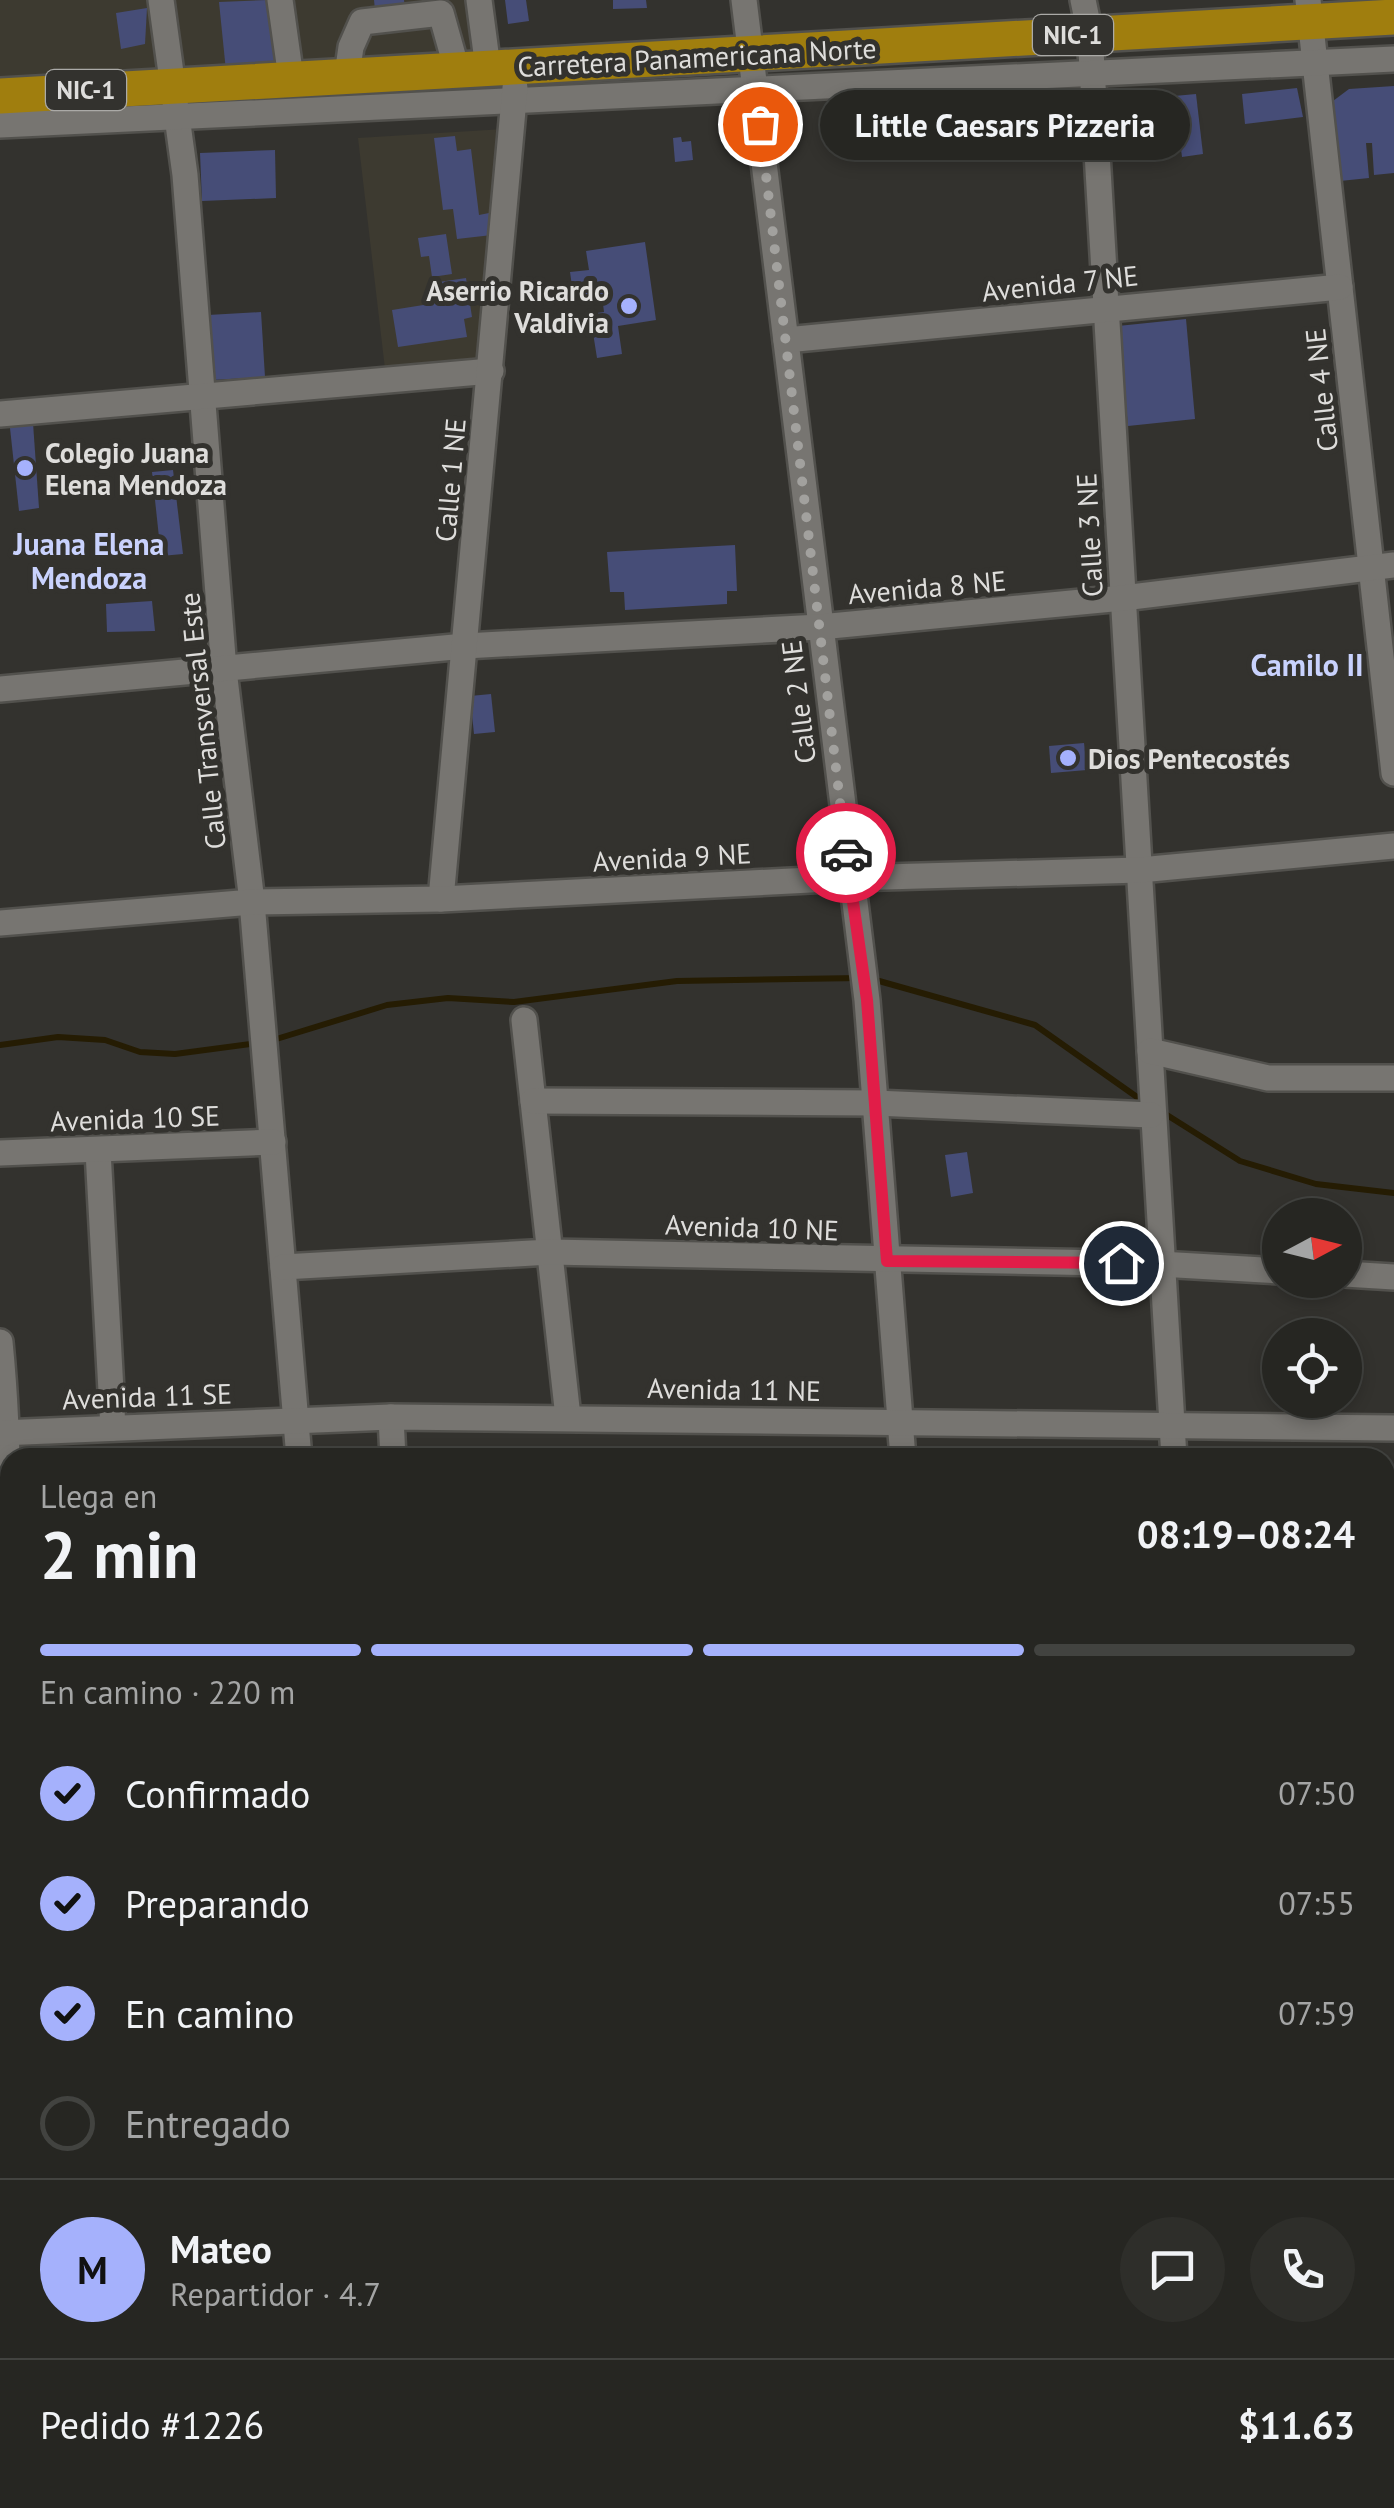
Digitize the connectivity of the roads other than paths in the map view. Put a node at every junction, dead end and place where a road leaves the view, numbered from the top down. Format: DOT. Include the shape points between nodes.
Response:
graph roads {
  1 [pos="161,0"];
  2 [pos="280,0"];
  3 [pos="744,0"];
  4 [pos="1082,0"];
  5 [pos="480,3"];
  6 [pos="440,7"];
  7 [pos="362,11"];
  8 [pos="1309,11"];
  9 [pos="1394,17"];
  10 [pos="1090,34"];
  11 [pos="752,54"];
  12 [pos="1394,59"];
  13 [pos="1315,61"];
  14 [pos="488,68"];
  15 [pos="1092,73"];
  16 [pos="347,75"];
  17 [pos="290,78"];
  18 [pos="756,90"];
  19 [pos="0,96"];
  20 [pos="174,100"];
  21 [pos="513,102"];
  22 [pos="0,125"];
  23 [pos="1340,287"];
  24 [pos="1106,309"];
  25 [pos="786,340"];
  26 [pos="491,371"];
  27 [pos="203,394"];
  28 [pos="0,414"];
  29 [pos="1383,566"];
  30 [pos="1123,598"];
  31 [pos="820,627"];
  32 [pos="465,646"];
  33 [pos="224,670"];
  34 [pos="0,689"];
  35 [pos="1394,773"];
  36 [pos="1394,846"];
  37 [pos="1140,870"];
  38 [pos="849,878"];
  39 [pos="441,900"];
  40 [pos="252,902"];
  41 [pos="0,922"];
  42 [pos="524,1020"];
  43 [pos="1151,1059"];
  44 [pos="1394,1078"];
  45 [pos="533,1101"];
  46 [pos="875,1103"];
  47 [pos="1150,1113"];
  48 [pos="273,1142"];
  49 [pos="98,1152"];
  50 [pos="0,1153"];
  51 [pos="550,1252"];
  52 [pos="887,1261"];
  53 [pos="1160,1264"];
  54 [pos="283,1267"];
  55 [pos="1262,1270"];
  56 [pos="1362,1275"];
  57 [pos="1394,1277"];
  58 [pos="0,1342"];
  59 [pos="568,1417"];
  60 [pos="391,1418"];
  61 [pos="296,1420"];
  62 [pos="900,1421"];
  63 [pos="1171,1426"];
  64 [pos="113,1428"];
  65 [pos="1394,1428"];
  66 [pos="4,1432"];
  67 [pos="298,1448"];
  68 [pos="392,1448"];
  69 [pos="902,1448"];
  70 [pos="1173,1448"];
  1 -- 20 [label="street, Calle Transversal Este"];
  2 -- 17 [label="street"];
  3 -- 11 [label="street, Calle 2 NE"];
  4 -- 10 [label="street, Calle 3 NE"];
  5 -- 6 [label="street"];
  5 -- 14 [label="street, Calle 1 NE"];
  6 -- 7 [label="street"];
  6 -- 14 [label="street"];
  7 -- 16 [label="street"];
  8 -- 9 [label="highway, Carretera Panamericana Norte / NIC-1"];
  8 -- 10 [label="highway, Carretera Panamericana Norte / NIC-1"];
  8 -- 13 [label="street, Calle 4 NE"];
  10 -- 11 [label="highway, Carretera Panamericana Norte / NIC-1"];
  10 -- 15 [label="street, Calle 3 NE"];
  11 -- 14 [label="highway, Carretera Panamericana Norte / NIC-1"];
  11 -- 18 [label="street, Calle 2 NE"];
  12 -- 13 [label="street"];
  13 -- 15 [label="street"];
  13 -- 23 [label="street, Calle 4 NE"];
  14 -- 16 [label="highway, Carretera Panamericana Norte / NIC-1"];
  14 -- 21 [label="street, Calle 1 NE"];
  15 -- 18 [label="street"];
  15 -- 24 [label="street, Calle 3 NE"];
  16 -- 17 [label="highway, Carretera Panamericana Norte / NIC-1"];
  17 -- 20 [label="highway, Carretera Panamericana Norte / NIC-1"];
  18 -- 21 [label="street"];
  18 -- 25 [label="street, Calle 2 NE"];
  19 -- 20 [label="highway, Carretera Panamericana Norte / NIC-1"];
  20 -- 21 [label="street"];
  20 -- 22 [label="street"];
  20 -- 27 [label="street, Calle Transversal Este"];
  21 -- 26 [label="street, Calle 1 NE"];
  23 -- 24 [label="street, Avenida 7 NE"];
  23 -- 29 [label="street, Calle 4 NE"];
  24 -- 25 [label="street, Avenida 7 NE"];
  24 -- 30 [label="street, Calle 3 NE"];
  25 -- 31 [label="street, Calle 2 NE"];
  26 -- 27 [label="street"];
  26 -- 32 [label="street, Calle 1 NE"];
  27 -- 28 [label="street"];
  27 -- 33 [label="street, Calle Transversal Este"];
  29 -- 30 [label="street, Avenida 8 NE"];
  29 -- 35 [label="street, Calle 4 NE"];
  30 -- 31 [label="street, Avenida 8 NE"];
  30 -- 37 [label="street, Calle 3 NE"];
  31 -- 32 [label="street, Avenida 8 NE"];
  31 -- 38 [label="street, Calle 2 NE"];
  32 -- 33 [label="street, Avenida 8 NE"];
  32 -- 39 [label="street, Calle 1 NE"];
  33 -- 34 [label="street, Avenida 8 NE"];
  33 -- 40 [label="street, Calle Transversal Este"];
  36 -- 37 [label="street, Avenida 9 NE"];
  37 -- 38 [label="street, Avenida 9 NE"];
  37 -- 43 [label="street, Calle 3 NE"];
  38 -- 39 [label="street, Avenida 9 NE"];
  38 -- 46 [label="street, Calle 2 NE"];
  39 -- 40 [label="street, Avenida 9 NE"];
  40 -- 41 [label="street, Avenida 9 NE"];
  40 -- 48 [label="street, Calle Transversal Este"];
  42 -- 45 [label="street"];
  43 -- 44 [label="street" via="1268,1078"];
  43 -- 47 [label="street, Calle 3 NE"];
  45 -- 46 [label="street"];
  45 -- 51 [label="street"];
  46 -- 47 [label="street"];
  46 -- 52 [label="street, Calle 2 NE"];
  47 -- 53 [label="street, Calle 3 NE"];
  48 -- 49 [label="street, Avenida 10 SE"];
  48 -- 54 [label="street"];
  49 -- 50 [label="street, Avenida 10 SE"];
  49 -- 64 [label="street"];
  51 -- 52 [label="street, Avenida 10 NE"];
  51 -- 54 [label="street, Avenida 10 NE"];
  51 -- 59 [label="street"];
  52 -- 53 [label="street, Avenida 10 NE"];
  52 -- 62 [label="street, Calle 2 NE"];
  53 -- 55 [label="street, Avenida 10 NE"];
  53 -- 63 [label="street, Calle 3 NE"];
  54 -- 61 [label="street"];
  56 -- 57 [label="street"];
  58 -- 66 [label="street"];
  59 -- 60 [label="street, Avenida 11 NE"];
  59 -- 62 [label="street, Avenida 11 NE"];
  60 -- 61 [label="street, Avenida 11 NE"];
  60 -- 68 [label="street"];
  61 -- 64 [label="street, Avenida 11 SE"];
  61 -- 67 [label="street"];
  62 -- 63 [label="street, Avenida 11 NE"];
  62 -- 69 [label="street, Calle 2 NE"];
  63 -- 65 [label="street"];
  63 -- 70 [label="street, Calle 3 NE"];
  64 -- 66 [label="street, Avenida 11 SE"];
}
